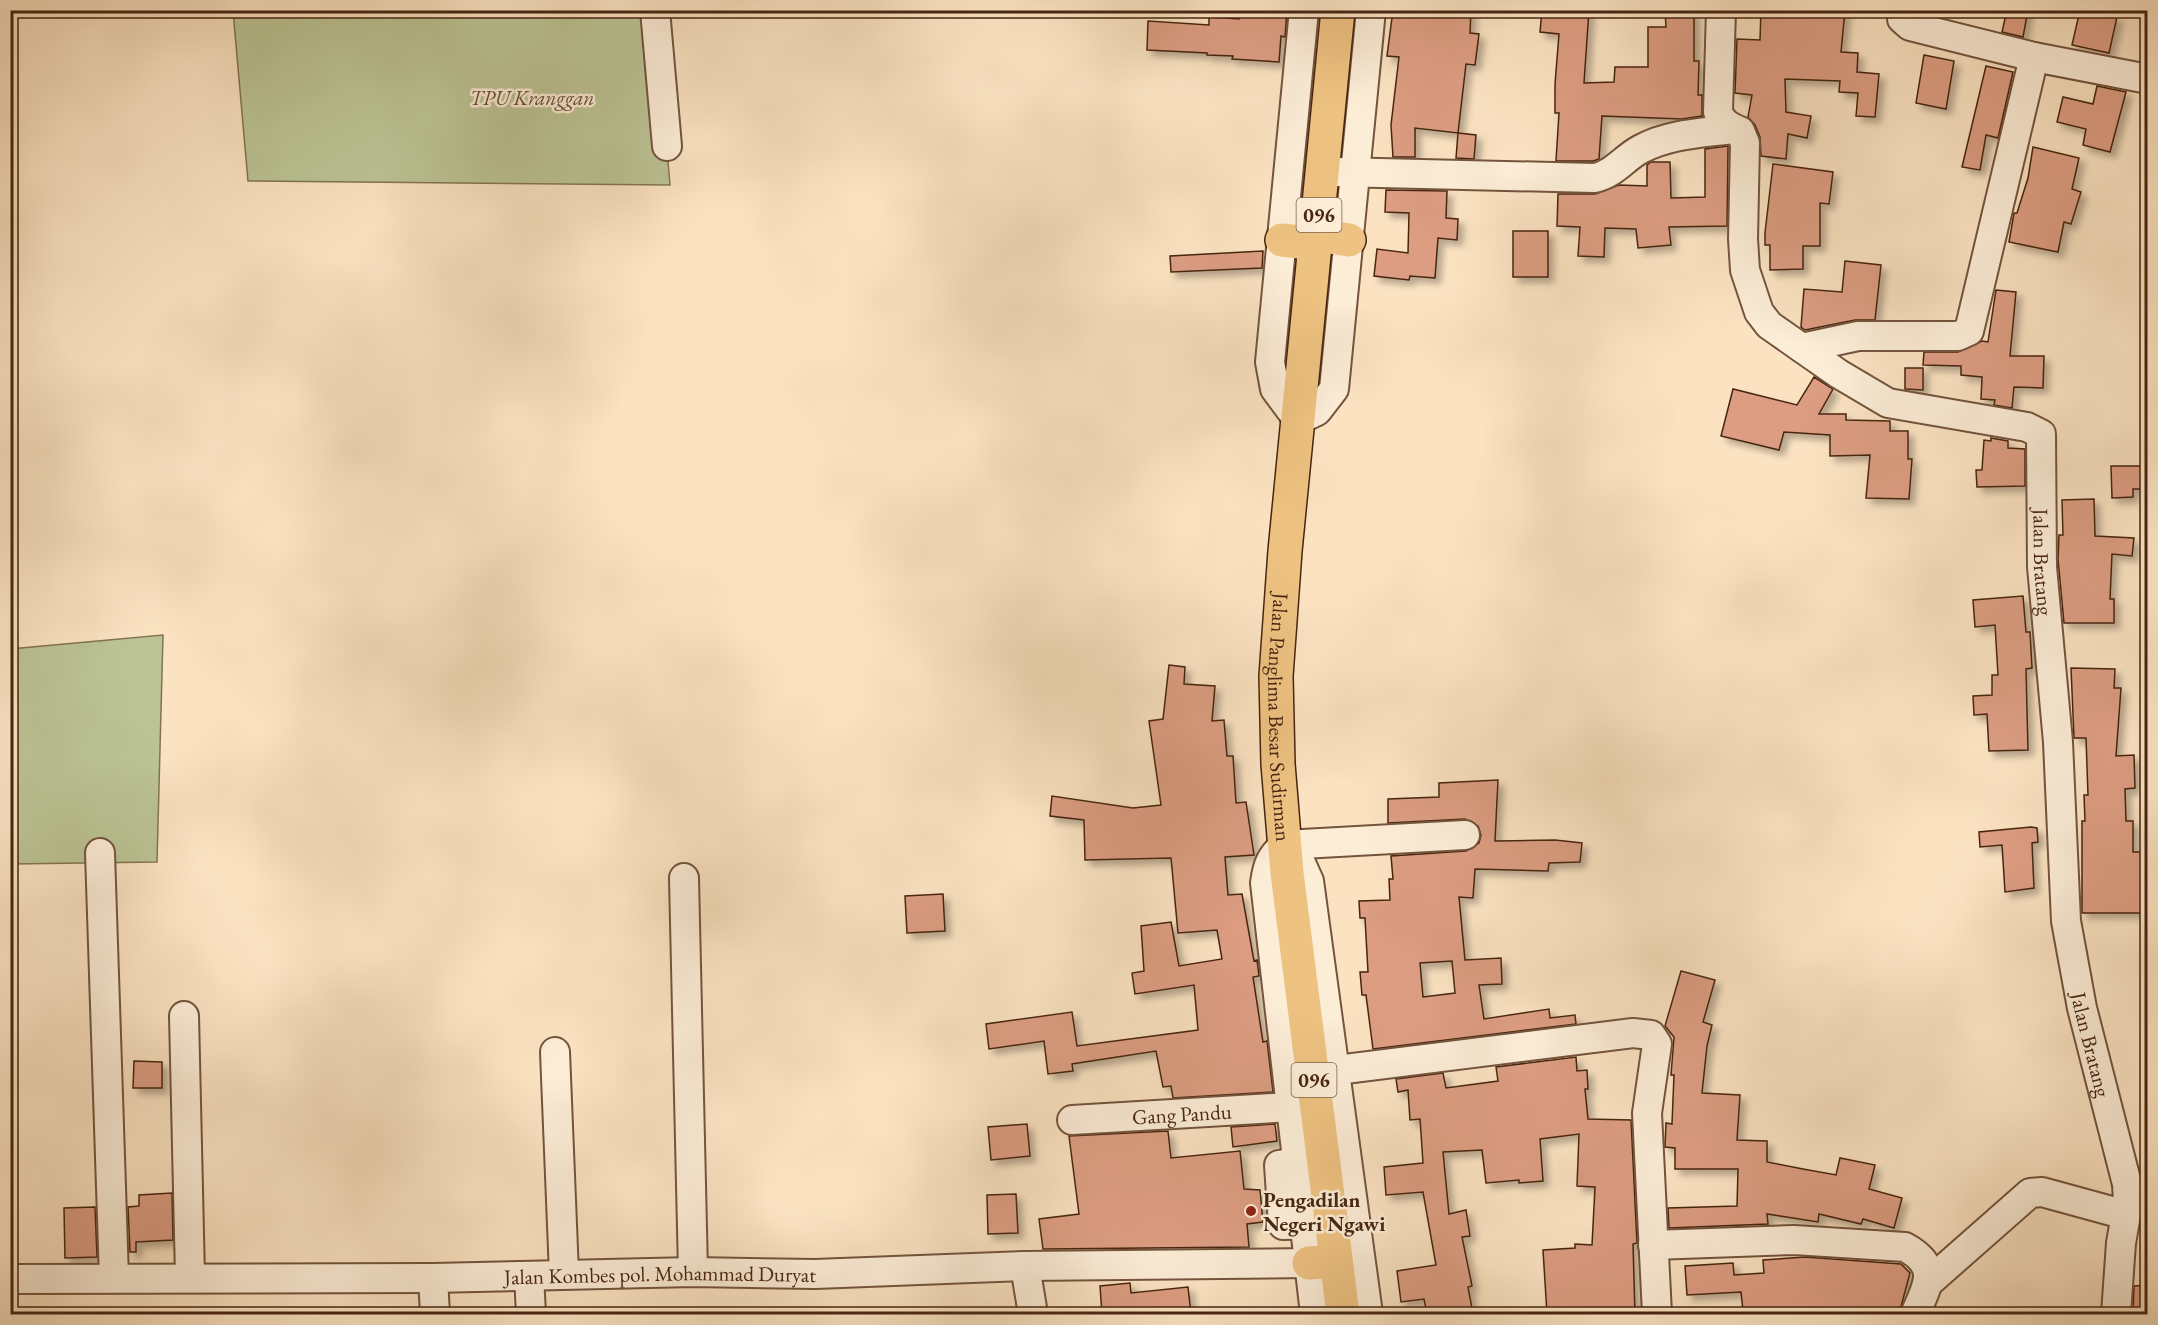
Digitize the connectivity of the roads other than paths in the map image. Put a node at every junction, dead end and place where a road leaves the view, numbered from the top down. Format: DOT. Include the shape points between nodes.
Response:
graph roads {
  1 [pos="655,10"];
  2 [pos="1304,10"];
  3 [pos="1338,10"];
  4 [pos="1371,10"];
  5 [pos="1721,10"];
  6 [pos="1902,10"];
  7 [pos="2034,57"];
  8 [pos="2148,79"];
  9 [pos="1732,129"];
  10 [pos="667,146"];
  11 [pos="1323,172"];
  12 [pos="1356,173"];
  13 [pos="1316,239"];
  14 [pos="1282,240"];
  15 [pos="1349,240"];
  16 [pos="1802,348"];
  17 [pos="1298,420"];
  18 [pos="1465,835"];
  19 [pos="1284,845"];
  20 [pos="100,853"];
  21 [pos="684,878"];
  22 [pos="1289,982"];
  23 [pos="184,1016"];
  24 [pos="555,1052"];
  25 [pos="1325,1071"];
  26 [pos="1291,1107"];
  27 [pos="1072,1120"];
  28 [pos="1311,1161"];
  29 [pos="2126,1215"];
  30 [pos="1318,1224"];
  31 [pos="1653,1245"];
  32 [pos="1323,1262"];
  33 [pos="1025,1266"];
  34 [pos="693,1272"];
  35 [pos="564,1274"];
  36 [pos="529,1276"];
  37 [pos="190,1277"];
  38 [pos="114,1278"];
  39 [pos="434,1278"];
  40 [pos="10,1279"];
  41 [pos="1929,1282"];
  42 [pos="435,1314"];
  43 [pos="531,1314"];
  44 [pos="1033,1314"];
  45 [pos="1316,1314"];
  46 [pos="1343,1314"];
  47 [pos="1368,1314"];
  48 [pos="1657,1314"];
  49 [pos="1915,1314"];
  50 [pos="2116,1314"];
  1 -- 10 [label="street"];
  2 -- 14 [label="street"];
  3 -- 11 [label="main road, Jalan Panglima Besar Sudirman / 096"];
  4 -- 12 [label="street"];
  5 -- 9 [label="street, Jalan Bratang" via="1717,107 1720,119"];
  6 -- 7 [label="street" via="1902,19 1910,26"];
  7 -- 8 [label="street"];
  7 -- 16 [label="street" via="1969,331 1958,336 1858,336"];
  9 -- 12 [label="street" via="1661,141 1595,178"];
  9 -- 16 [label="street, Jalan Bratang" via="1740,131 1745,143 1745,270 1769,325"];
  11 -- 12 [label="street"];
  11 -- 13 [label="main road, Jalan Panglima Besar Sudirman / 096"];
  12 -- 15 [label="street"];
  13 -- 14 [label="main road"];
  13 -- 15 [label="main road"];
  13 -- 17 [label="main road, Jalan Panglima Besar Sudirman / 096"];
  14 -- 17 [label="street" via="1270,363 1280,399"];
  15 -- 17 [label="street" via="1334,389 1317,411"];
  16 -- 29 [label="street, Jalan Bratang" via="1888,403 2027,427 2041,434 2042,567 2058,742 2066,921 2082,1008 2127,1184"];
  17 -- 19 [label="main road, Jalan Panglima Besar Sudirman / 096" via="1277,658"];
  18 -- 19 [label="street"];
  19 -- 22 [label="main road, Jalan Panglima Besar Sudirman / 096"];
  19 -- 25 [label="street" via="1294,850 1309,881"];
  20 -- 38 [label="street"];
  21 -- 34 [label="street"];
  22 -- 25 [label="main road, Jalan Panglima Besar Sudirman / 096"];
  22 -- 26 [label="street"];
  23 -- 37 [label="street"];
  24 -- 35 [label="street"];
  25 -- 28 [label="main road, Jalan Panglima Besar Sudirman / 096"];
  25 -- 31 [label="street" via="1622,1035 1651,1035 1657,1044 1647,1113"];
  25 -- 47 [label="street"];
  26 -- 27 [label="street, Gang Pandu"];
  26 -- 28 [label="street"];
  28 -- 30 [label="main road, Jalan Panglima Besar Sudirman / 096"];
  28 -- 30 [label="street" via="1279,1165 1283,1225"];
  29 -- 41 [label="street" via="2042,1192 2030,1193"];
  29 -- 50 [label="street, Jalan Bratang"];
  30 -- 32 [label="main road, Jalan Panglima Besar Sudirman / 096"];
  31 -- 41 [label="street" via="1794,1240 1905,1246 1925,1263"];
  31 -- 48 [label="street"];
  32 -- 33 [label="street, Jalan Kombes pol. Mohammad Duryat"];
  32 -- 45 [label="street"];
  32 -- 46 [label="main road, Jalan Panglima Besar Sudirman / 096"];
  33 -- 34 [label="street, Jalan Kombes pol. Mohammad Duryat" via="815,1274"];
  33 -- 44 [label="street"];
  34 -- 35 [label="street, Jalan Kombes pol. Mohammad Duryat"];
  35 -- 36 [label="street, Jalan Kombes pol. Mohammad Duryat"];
  36 -- 39 [label="street, Jalan Kombes pol. Mohammad Duryat"];
  36 -- 43 [label="street"];
  37 -- 38 [label="street, Jalan Kombes pol. Mohammad Duryat"];
  37 -- 39 [label="street, Jalan Kombes pol. Mohammad Duryat"];
  38 -- 40 [label="street, Jalan Kombes pol. Mohammad Duryat"];
  39 -- 42 [label="street"];
  41 -- 49 [label="street"];
}
